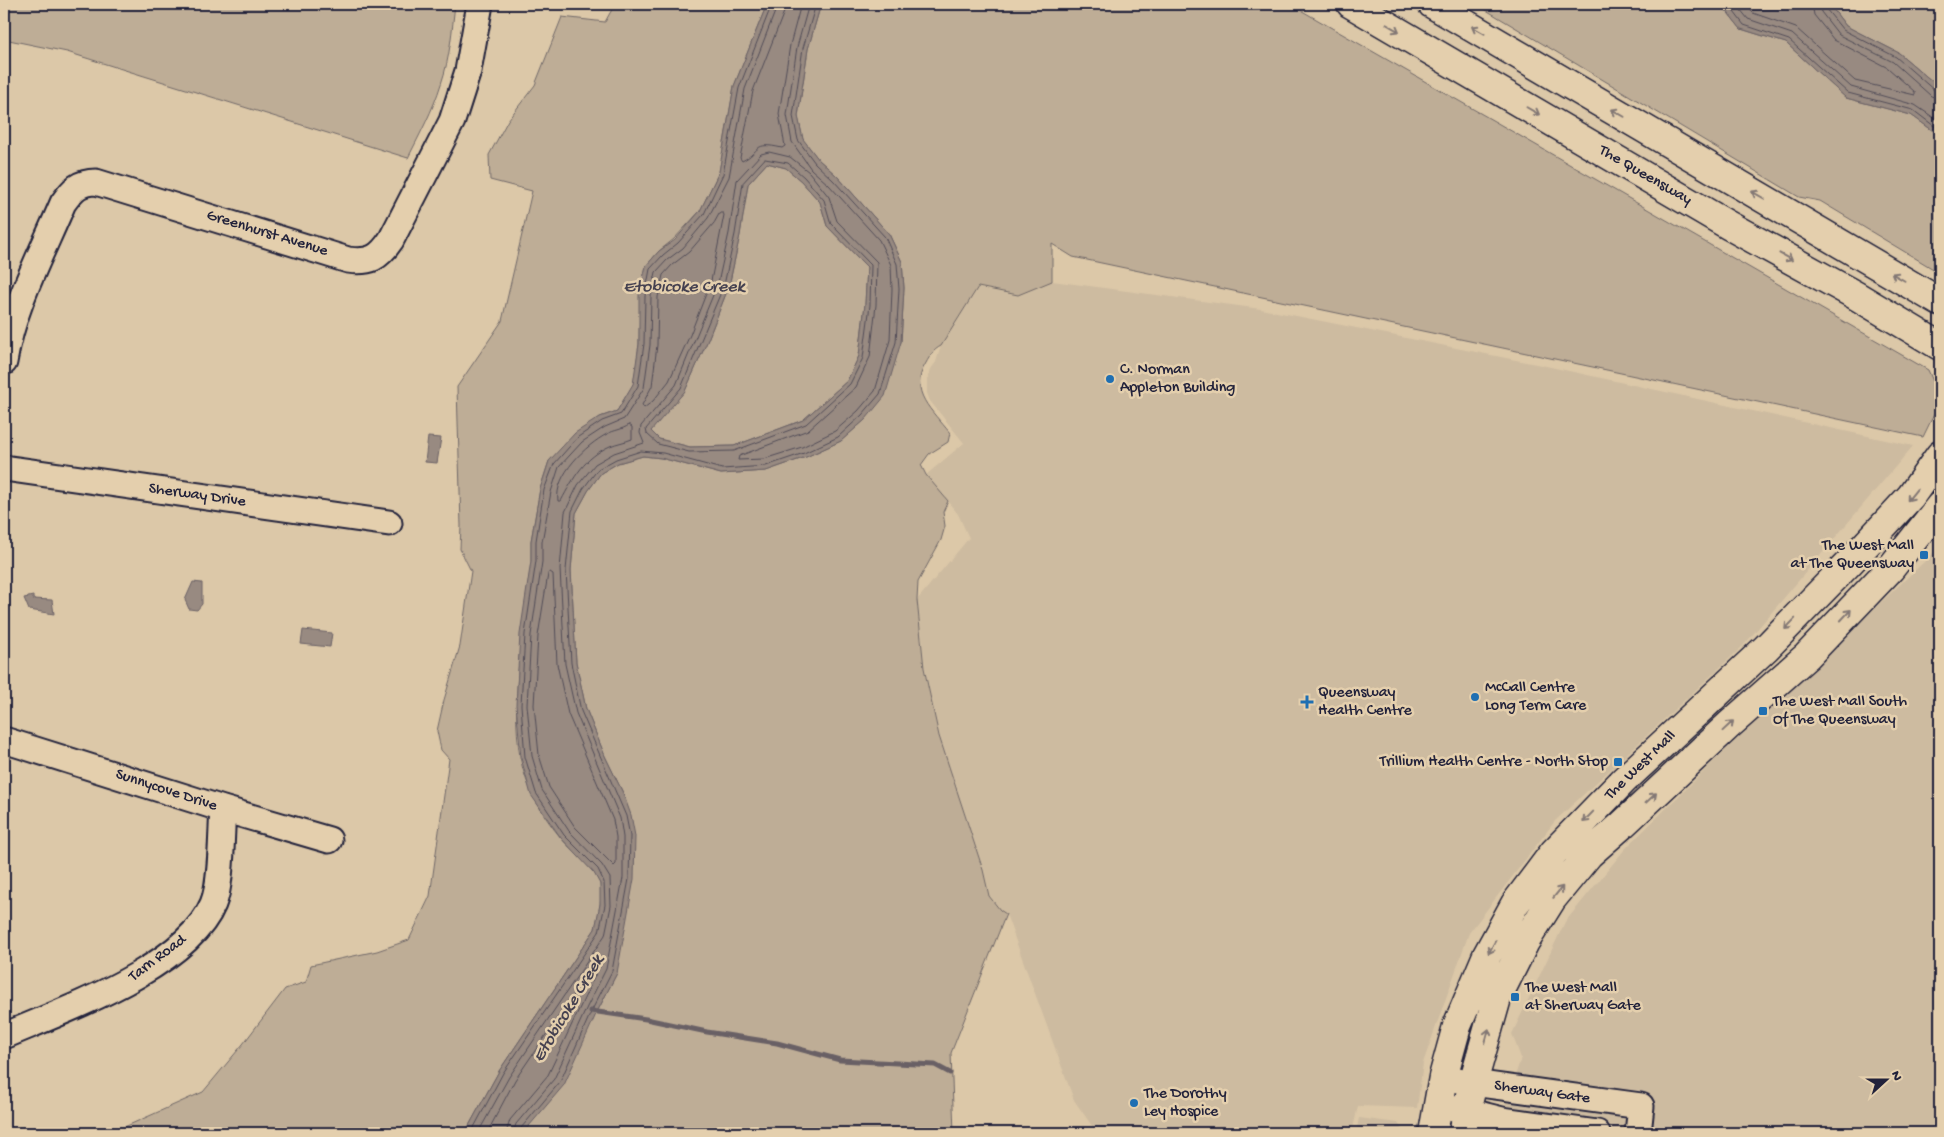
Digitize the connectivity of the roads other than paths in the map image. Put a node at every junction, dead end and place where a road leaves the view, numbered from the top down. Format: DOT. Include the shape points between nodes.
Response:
graph roads {
  1 [pos="480,4"];
  2 [pos="1351,4"];
  3 [pos="1432,4"];
  4 [pos="1940,302"];
  5 [pos="1940,346"];
  6 [pos="4,362"];
  7 [pos="1940,455"];
  8 [pos="4,468"];
  9 [pos="1940,506"];
  10 [pos="389,523"];
  11 [pos="4,740"];
  12 [pos="223,810"];
  13 [pos="328,840"];
  14 [pos="4,1036"];
  15 [pos="1443,1077"];
  16 [pos="1473,1083"];
  17 [pos="1438,1104"];
  18 [pos="1465,1123"];
  19 [pos="1433,1133"];
  20 [pos="1598,1133"];
  21 [pos="1638,1133"];
  1 -- 6 [label="street, Greenhurst Avenue" via="468,71 452,121 391,240 378,256 361,261 348,260 96,182 80,184 63,202 17,308"];
  2 -- 5 [label="main road, The Queensway, one-way"];
  4 -- 3 [label="main road, one-way"];
  7 -- 15 [label="main road, The West Mall, one-way" via="1911,496 1848,564 1766,648 1624,780 1554,852 1515,904 1487,956 1457,1026"];
  8 -- 10 [label="street, Sherway Drive"];
  16 -- 9 [label="main road, The West Mall, one-way" via="1497,998 1525,942 1552,899 1589,854 1807,656 1891,568"];
  11 -- 12 [label="street, Sunnycove Drive"];
  12 -- 13 [label="street, Sunnycove Drive"];
  12 -- 14 [label="street, Tarn Road" via="213,904 183,944 130,981"];
  15 -- 16 [label="street, Sherway Gate"];
  15 -- 17 [label="main road, The West Mall"];
  16 -- 18 [label="main road, The West Mall"];
  16 -- 21 [label="street, Sherway Gate" via="1640,1106"];
  17 -- 18 [label="street, Sherway Gate"];
  17 -- 19 [label="main road, The West Mall"];
  18 -- 20 [label="street, Sherway Gate" via="1502,1120"];
}
